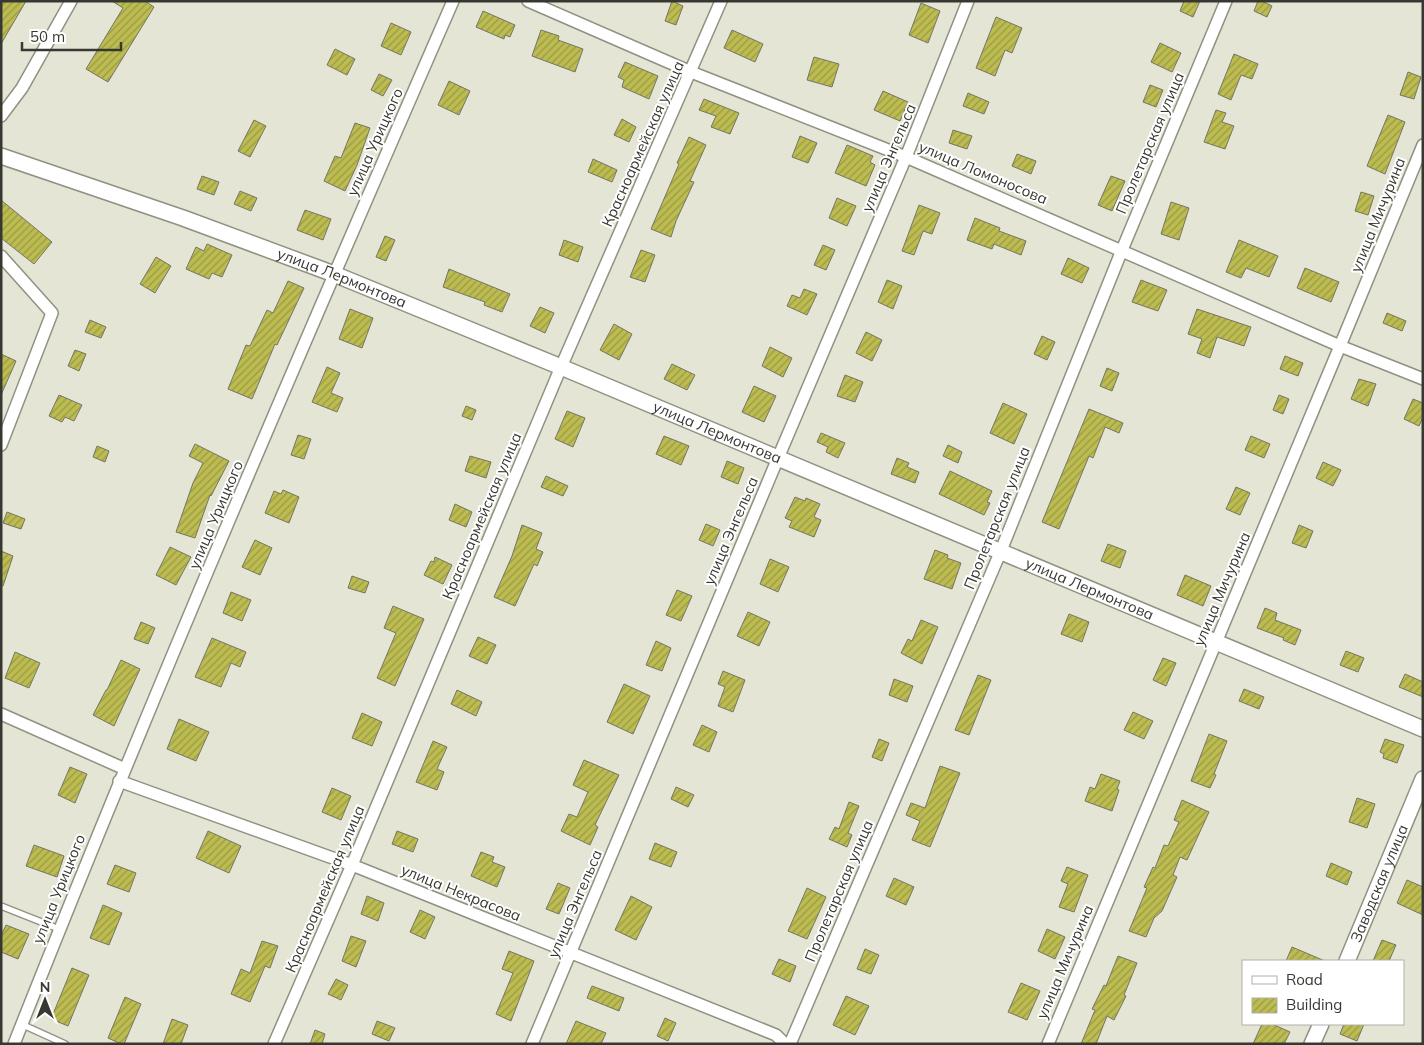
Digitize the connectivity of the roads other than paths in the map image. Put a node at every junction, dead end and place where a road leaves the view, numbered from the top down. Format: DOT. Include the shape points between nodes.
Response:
graph roads {
  1 [pos="71,1"];
  2 [pos="453,1"];
  3 [pos="528,1"];
  4 [pos="721,1"];
  5 [pos="968,1"];
  6 [pos="1226,1"];
  7 [pos="692,72"];
  8 [pos="1,116"];
  9 [pos="1423,145"];
  10 [pos="1,156"];
  11 [pos="906,157"];
  12 [pos="1122,250"];
  13 [pos="1,256"];
  14 [pos="334,274"];
  15 [pos="1340,346"];
  16 [pos="561,367"];
  17 [pos="1423,379"];
  18 [pos="1,446"];
  19 [pos="778,458"];
  20 [pos="1000,553"];
  21 [pos="1216,642"];
  22 [pos="1,714"];
  23 [pos="1423,730"];
  24 [pos="125,770"];
  25 [pos="1423,778"];
  26 [pos="119,781"];
  27 [pos="352,865"];
  28 [pos="1,906"];
  29 [pos="59,930"];
  30 [pos="570,954"];
  31 [pos="1347,960"];
  32 [pos="22,1024"];
  33 [pos="1321,1025"];
  34 [pos="14,1044"];
  35 [pos="65,1044"];
  36 [pos="274,1044"];
  37 [pos="532,1044"];
  38 [pos="785,1044"];
  39 [pos="790,1044"];
  40 [pos="1048,1044"];
  41 [pos="1312,1044"];
  1 -- 8 [label="street" via="22,88"];
  2 -- 14 [label="street, улица Урицкого"];
  3 -- 7 [label="street, улица Ломоносова"];
  4 -- 7 [label="street, Красноармейская улица"];
  5 -- 11 [label="street, улица Энгельса"];
  6 -- 12 [label="street, Пролетарская улица"];
  7 -- 11 [label="street, улица Ломоносова"];
  7 -- 16 [label="street, Красноармейская улица"];
  9 -- 15 [label="street, улица Мичурина"];
  10 -- 14 [label="street, улица Лермонтова"];
  11 -- 12 [label="street, улица Ломоносова"];
  11 -- 19 [label="street, улица Энгельса"];
  12 -- 15 [label="street, улица Ломоносова"];
  12 -- 20 [label="street, Пролетарская улица"];
  13 -- 18 [label="street" via="52,313"];
  14 -- 16 [label="street, улица Лермонтова"];
  14 -- 24 [label="street, улица Урицкого"];
  15 -- 17 [label="street, улица Ломоносова"];
  15 -- 21 [label="street, улица Мичурина"];
  16 -- 19 [label="street, улица Лермонтова"];
  16 -- 27 [label="street, Красноармейская улица"];
  19 -- 20 [label="street, улица Лермонтова"];
  19 -- 30 [label="street, улица Энгельса"];
  20 -- 21 [label="street, улица Лермонтова"];
  20 -- 39 [label="street, Пролетарская улица"];
  21 -- 23 [label="street, улица Лермонтова"];
  21 -- 40 [label="street, улица Мичурина"];
  22 -- 24 [label="street"];
  24 -- 26 [label="street, улица Урицкого"];
  25 -- 31 [label="street, Заводская улица"];
  26 -- 27 [label="street, улица Некрасова"];
  26 -- 29 [label="street, улица Урицкого"];
  27 -- 30 [label="street, улица Некрасова"];
  27 -- 36 [label="street, Красноармейская улица"];
  28 -- 29 [label="lane"];
  29 -- 32 [label="street, улица Урицкого"];
  30 -- 37 [label="street, улица Энгельса"];
  30 -- 38 [label="street, улица Некрасова" via="776,1035"];
  32 -- 34 [label="street, улица Урицкого"];
  32 -- 35 [label="lane"];
  33 -- 41 [label="street"];
}
